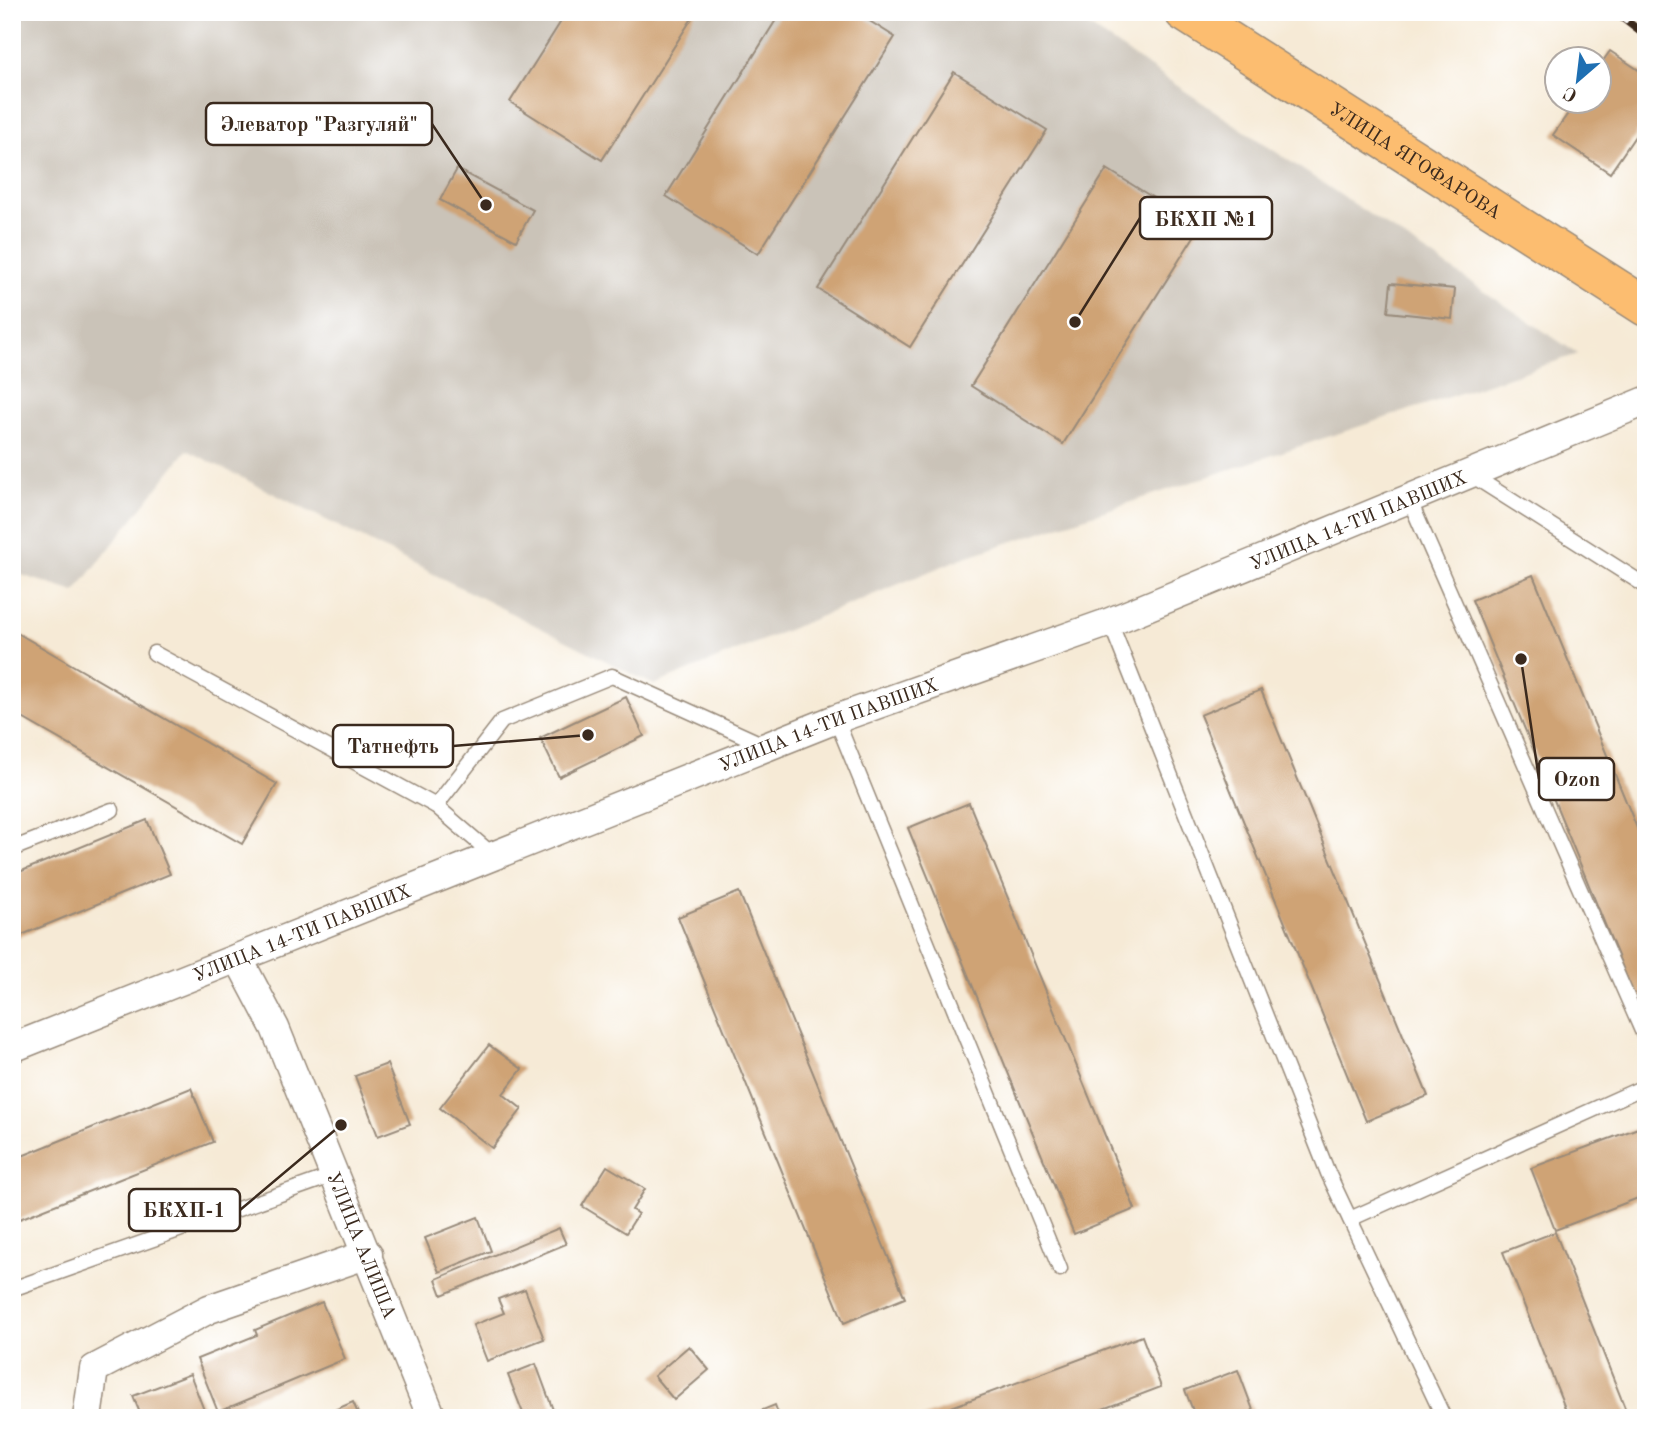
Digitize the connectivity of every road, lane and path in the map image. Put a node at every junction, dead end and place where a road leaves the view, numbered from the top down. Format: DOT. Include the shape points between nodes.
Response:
graph roads {
  1 [pos="1184,12"];
  2 [pos="1646,307"];
  3 [pos="1646,401"];
  4 [pos="1469,474"];
  5 [pos="1409,499"];
  6 [pos="1646,586"];
  7 [pos="1110,622"];
  8 [pos="154,653"];
  9 [pos="836,719"];
  10 [pos="768,747"];
  11 [pos="436,806"];
  12 [pos="112,810"];
  13 [pos="12,849"];
  14 [pos="495,857"];
  15 [pos="239,958"];
  16 [pos="1646,1040"];
  17 [pos="12,1048"];
  18 [pos="1646,1086"];
  19 [pos="334,1175"];
  20 [pos="1350,1219"];
  21 [pos="368,1254"];
  22 [pos="1060,1269"];
  23 [pos="12,1289"];
  24 [pos="87,1418"];
  25 [pos="432,1418"];
  26 [pos="1444,1418"];
  1 -- 2 [label="main road, УЛИЦА ЯГОФАРОВА"];
  3 -- 4 [label="street, УЛИЦА 14-ТИ ПАВШИХ"];
  4 -- 5 [label="street, УЛИЦА 14-ТИ ПАВШИХ"];
  4 -- 6 [label="lane"];
  5 -- 7 [label="street, УЛИЦА 14-ТИ ПАВШИХ"];
  5 -- 16 [label="lane"];
  7 -- 9 [label="street, УЛИЦА 14-ТИ ПАВШИХ"];
  7 -- 20 [label="lane"];
  8 -- 11 [label="lane"];
  9 -- 10 [label="street, УЛИЦА 14-ТИ ПАВШИХ"];
  9 -- 22 [label="lane"];
  10 -- 11 [label="lane" via="612,676 502,721"];
  10 -- 14 [label="street, УЛИЦА 14-ТИ ПАВШИХ"];
  11 -- 14 [label="lane"];
  12 -- 13 [label="lane"];
  14 -- 15 [label="street, УЛИЦА 14-ТИ ПАВШИХ"];
  15 -- 17 [label="street, УЛИЦА 14-ТИ ПАВШИХ"];
  15 -- 19 [label="street, УЛИЦА АЛИША" via="275,1028"];
  18 -- 20 [label="lane"];
  19 -- 21 [label="street, УЛИЦА АЛИША"];
  19 -- 23 [label="lane"];
  20 -- 26 [label="lane"];
  21 -- 24 [label="street" via="209,1309 94,1368"];
  21 -- 25 [label="street, УЛИЦА АЛИША"];
}
